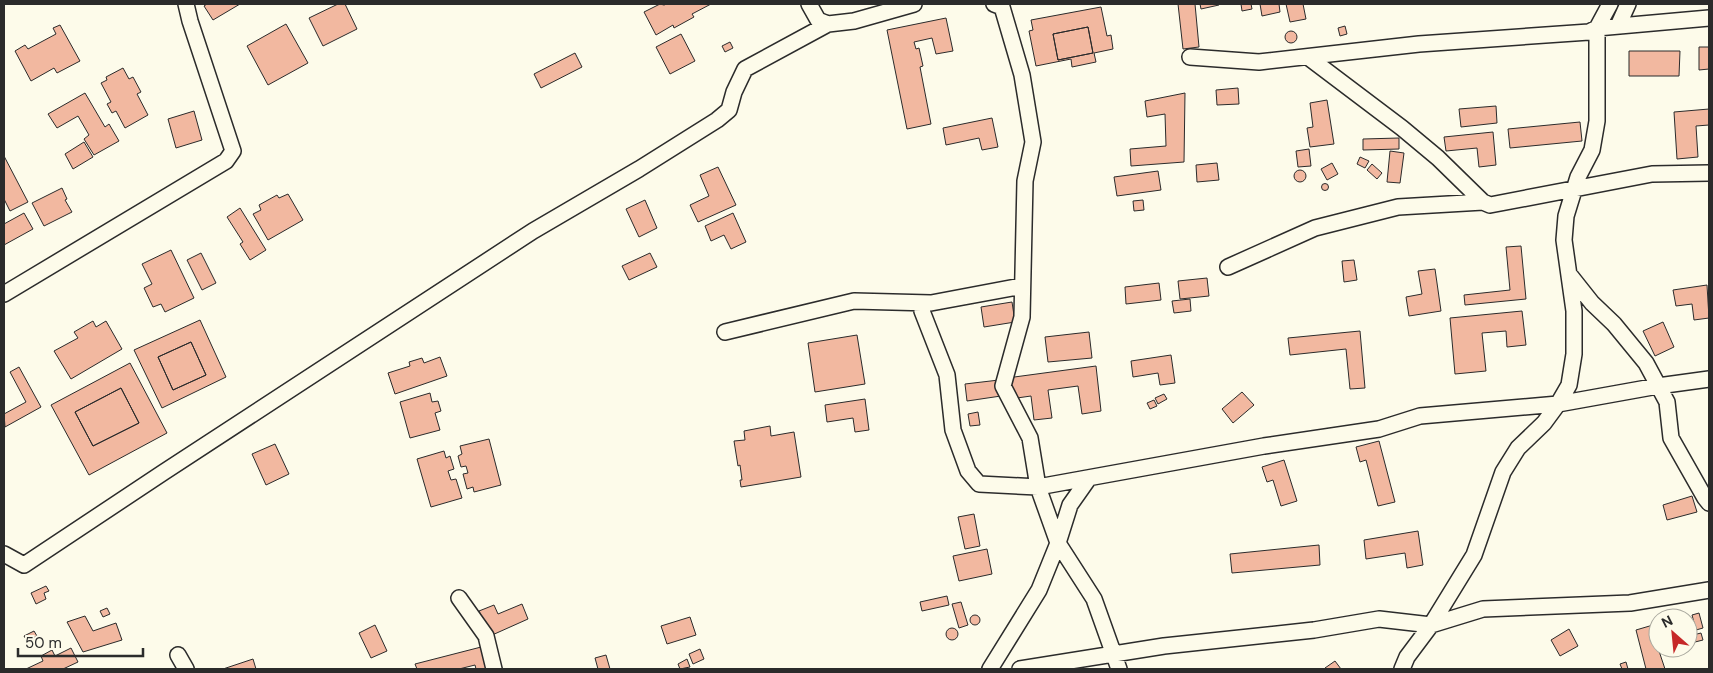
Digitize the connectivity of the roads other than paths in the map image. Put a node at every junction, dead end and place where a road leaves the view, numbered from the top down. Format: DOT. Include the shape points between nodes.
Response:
graph roads {
  1 [pos="186,4"];
  2 [pos="809,4"];
  3 [pos="914,4"];
  4 [pos="994,4"];
  5 [pos="1610,4"];
  6 [pos="1628,4"];
  7 [pos="1709,18"];
  8 [pos="828,24"];
  9 [pos="1618,26"];
  10 [pos="1597,28"];
  11 [pos="1190,57"];
  12 [pos="1308,57"];
  13 [pos="1709,173"];
  14 [pos="1575,188"];
  15 [pos="1483,202"];
  16 [pos="1228,267"];
  17 [pos="1569,274"];
  18 [pos="1022,286"];
  19 [pos="4,294"];
  20 [pos="922,311"];
  21 [pos="725,332"];
  22 [pos="1709,379"];
  23 [pos="1658,386"];
  24 [pos="1558,404"];
  25 [pos="1089,478"];
  26 [pos="1038,487"];
  27 [pos="1709,503"];
  28 [pos="1058,543"];
  29 [pos="4,554"];
  30 [pos="1709,590"];
  31 [pos="459,598"];
  32 [pos="1432,625"];
  33 [pos="1113,654"];
  34 [pos="178,655"];
  35 [pos="186,669"];
  36 [pos="494,669"];
  37 [pos="990,669"];
  38 [pos="1020,669"];
  39 [pos="1119,669"];
  40 [pos="1402,669"];
  1 -- 19 [label="street" via="234,151 226,161"];
  2 -- 8 [label="street" via="818,20"];
  3 -- 8 [label="street" via="854,21"];
  4 -- 18 [label="street" via="1002,7 1022,75 1033,142 1025,181"];
  5 -- 10 [label="street"];
  6 -- 9 [label="street"];
  7 -- 9 [label="street"];
  8 -- 29 [label="street" via="745,69 729,110 717,120 524,237 24,565"];
  9 -- 10 [label="street"];
  10 -- 12 [label="street" via="1589,32 1419,44"];
  10 -- 14 [label="street" via="1597,121 1592,150"];
  11 -- 12 [label="street" via="1259,62"];
  12 -- 15 [label="street" via="1402,128"];
  13 -- 14 [label="street" via="1652,174"];
  14 -- 15 [label="street" via="1490,204"];
  14 -- 17 [label="street" via="1566,216 1564,240"];
  15 -- 16 [label="street" via="1398,208 1315,228"];
  17 -- 23 [label="street" via="1646,363"];
  17 -- 24 [label="street" via="1574,311 1574,354 1569,385"];
  18 -- 21 [label="street" via="931,303 854,301"];
  18 -- 26 [label="street" via="1022,318 1003,386 1030,438"];
  20 -- 26 [label="street" via="947,375 953,430 968,471 979,484"];
  22 -- 23 [label="street"];
  23 -- 24 [label="street"];
  23 -- 27 [label="street" via="1667,402 1671,438"];
  24 -- 25 [label="street" via="1420,416 1379,429"];
  24 -- 32 [label="street" via="1518,448 1503,472 1474,554"];
  25 -- 26 [label="street"];
  25 -- 28 [label="street" via="1070,506"];
  26 -- 28 [label="street"];
  28 -- 33 [label="street" via="1094,599"];
  28 -- 37 [label="street" via="1039,590"];
  30 -- 32 [label="street" via="1630,603 1482,609"];
  31 -- 36 [label="street" via="486,636"];
  32 -- 33 [label="street" via="1379,619"];
  32 -- 40 [label="street" via="1407,656"];
  33 -- 38 [label="street"];
  33 -- 39 [label="street"];
  34 -- 35 [label="street"];
}
